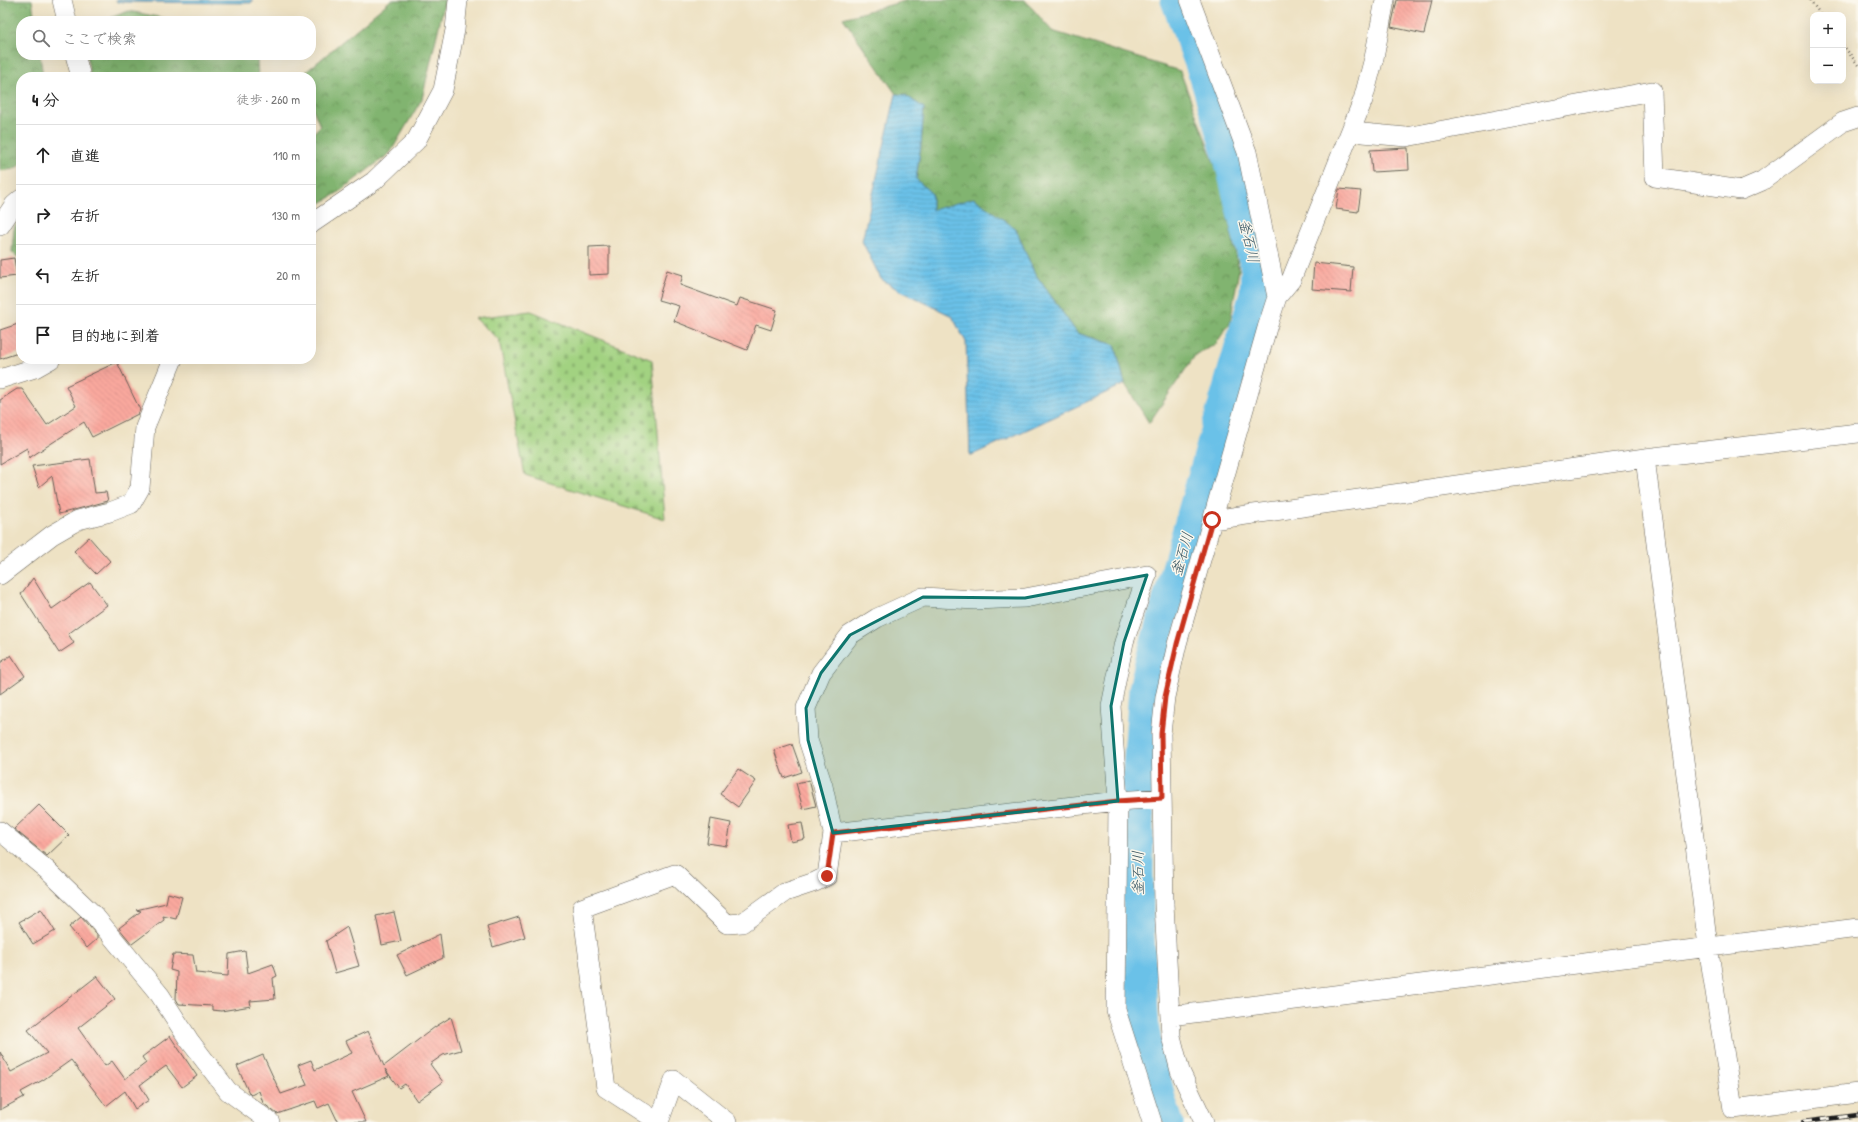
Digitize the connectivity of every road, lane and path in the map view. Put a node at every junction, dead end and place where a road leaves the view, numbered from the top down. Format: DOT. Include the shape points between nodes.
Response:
graph roads {
  1 [pos="62,0"];
  2 [pos="458,0"];
  3 [pos="1190,0"];
  4 [pos="1385,0"];
  5 [pos="1810,0"];
  6 [pos="1819,12"];
  7 [pos="66,16"];
  8 [pos="1845,48"];
  9 [pos="76,60"];
  10 [pos="1858,65"];
  11 [pos="80,72"];
  12 [pos="1858,117"];
  13 [pos="1352,130"];
  14 [pos="16,203"];
  15 [pos="316,221"];
  16 [pos="0,226"];
  17 [pos="1277,296"];
  18 [pos="42,364"];
  19 [pos="171,364"];
  20 [pos="0,380"];
  21 [pos="1858,433"];
  22 [pos="1645,458"];
  23 [pos="1212,520"];
  24 [pos="0,575"];
  25 [pos="1156,799"];
  26 [pos="1121,801"];
  27 [pos="0,832"];
  28 [pos="833,833"];
  29 [pos="1858,928"];
  30 [pos="1708,946"];
  31 [pos="1170,1016"];
  32 [pos="1858,1093"];
  33 [pos="270,1122"];
  34 [pos="658,1122"];
  35 [pos="728,1122"];
  36 [pos="1152,1122"];
  37 [pos="1204,1122"];
  1 -- 7 [label="street"];
  2 -- 15 [label="street" via="443,90 416,141 374,181"];
  3 -- 17 [label="street" via="1247,152"];
  4 -- 13 [label="street" via="1374,58"];
  5 -- 6 [label="path"];
  8 -- 10 [label="path"];
  9 -- 11 [label="street"];
  12 -- 13 [label="street" via="1843,122 1762,181 1741,190 1655,177 1652,91 1406,137"];
  13 -- 17 [label="street" via="1291,280"];
  14 -- 16 [label="street"];
  17 -- 23 [label="street"];
  18 -- 20 [label="street"];
  19 -- 24 [label="street" via="145,427 140,488 131,504 78,520 52,535"];
  21 -- 22 [label="street"];
  22 -- 23 [label="street"];
  22 -- 30 [label="street"];
  23 -- 25 [label="street" via="1177,644 1165,697"];
  25 -- 26 [label="street"];
  25 -- 31 [label="street"];
  26 -- 28 [label="street"];
  26 -- 28 [label="street" via="1111,706 1124,642 1147,575 1025,598 975,600 922,597 877,618 850,635 821,673 806,708 808,740 823,786"];
  26 -- 36 [label="street" via="1116,1010"];
  27 -- 33 [label="street" via="94,915 160,995 189,1040 228,1091"];
  28 -- 34 [label="street" via="827,876 785,892 742,922 727,924 675,874 582,908 606,1088"];
  29 -- 30 [label="street"];
  30 -- 31 [label="street"];
  30 -- 32 [label="street" via="1733,1109"];
  31 -- 37 [label="street" via="1171,1036 1180,1071"];
  34 -- 35 [label="street" via="674,1080"];
}
